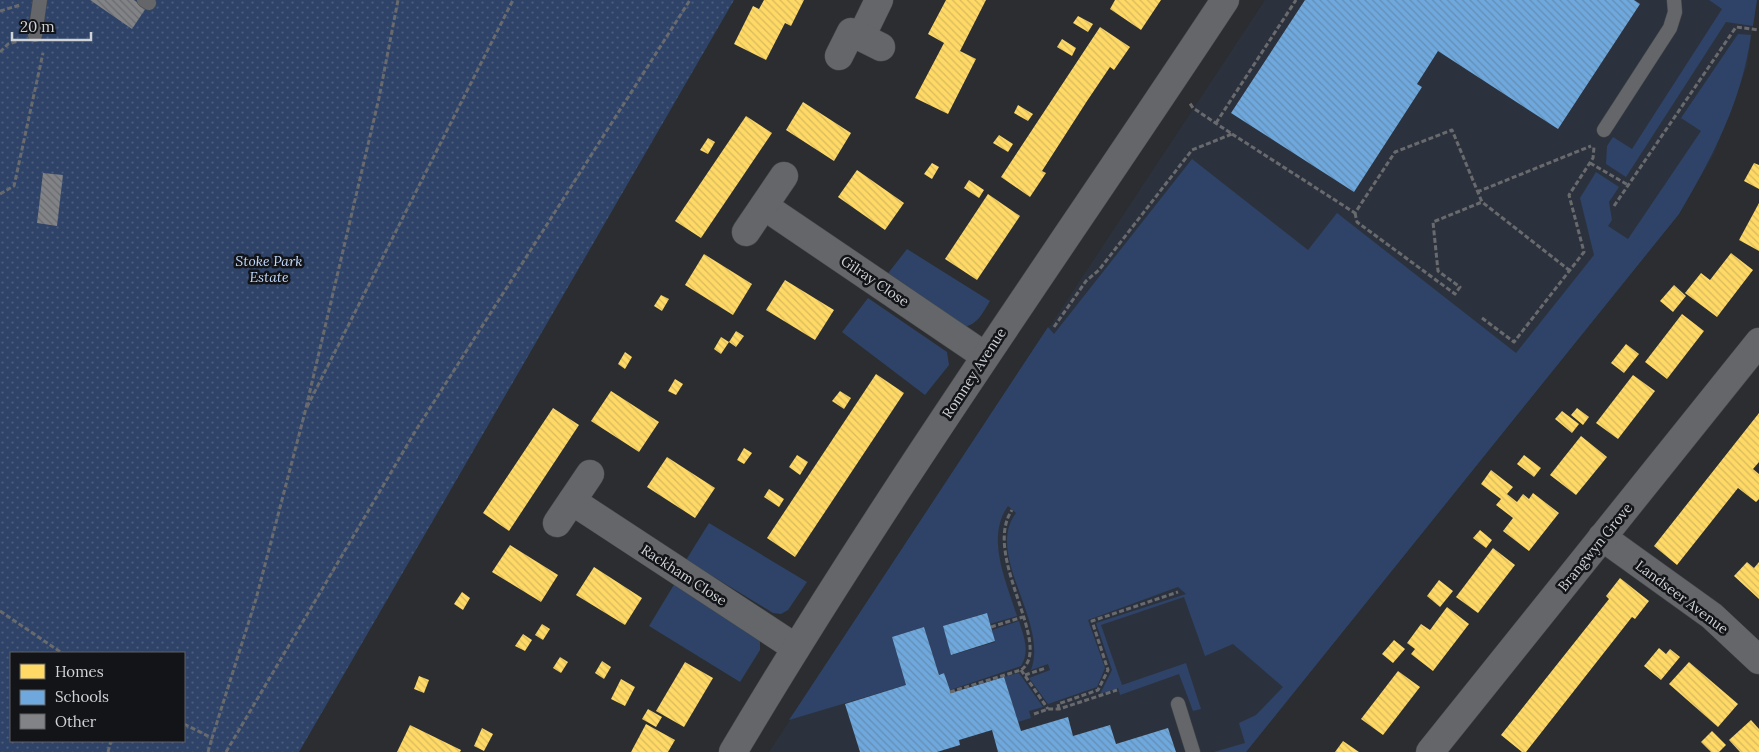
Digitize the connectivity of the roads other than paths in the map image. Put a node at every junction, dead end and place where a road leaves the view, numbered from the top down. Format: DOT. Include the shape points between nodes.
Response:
graph roads {
  1 [pos="40,0"];
  2 [pos="879,0"];
  3 [pos="1224,0"];
  4 [pos="1674,0"];
  5 [pos="35,35"];
  6 [pos="839,56"];
  7 [pos="1604,130"];
  8 [pos="784,176"];
  9 [pos="764,206"];
  10 [pos="746,232"];
  11 [pos="1759,342"];
  12 [pos="985,356"];
  13 [pos="590,474"];
  14 [pos="1602,537"];
  15 [pos="796,648"];
  16 [pos="1759,660"];
  17 [pos="1178,704"];
  18 [pos="733,752"];
  19 [pos="1193,752"];
  20 [pos="1430,752"];
  1 -- 5 [label="lane"];
  2 -- 6 [label="street" via="871,42 851,32"];
  3 -- 12 [label="street, Romney Avenue"];
  4 -- 7 [label="lane" via="1675,12 1670,28"];
  8 -- 9 [label="street"];
  9 -- 10 [label="street"];
  9 -- 12 [label="street, Gilray Close"];
  11 -- 14 [label="street, Brangwyn Grove"];
  12 -- 15 [label="street, Romney Avenue"];
  13 -- 15 [label="street, Rackham Close" via="564,512"];
  14 -- 16 [label="street, Landseer Avenue" via="1712,616"];
  14 -- 20 [label="street, Brangwyn Grove"];
  15 -- 18 [label="street, Romney Avenue"];
  17 -- 19 [label="lane"];
}
